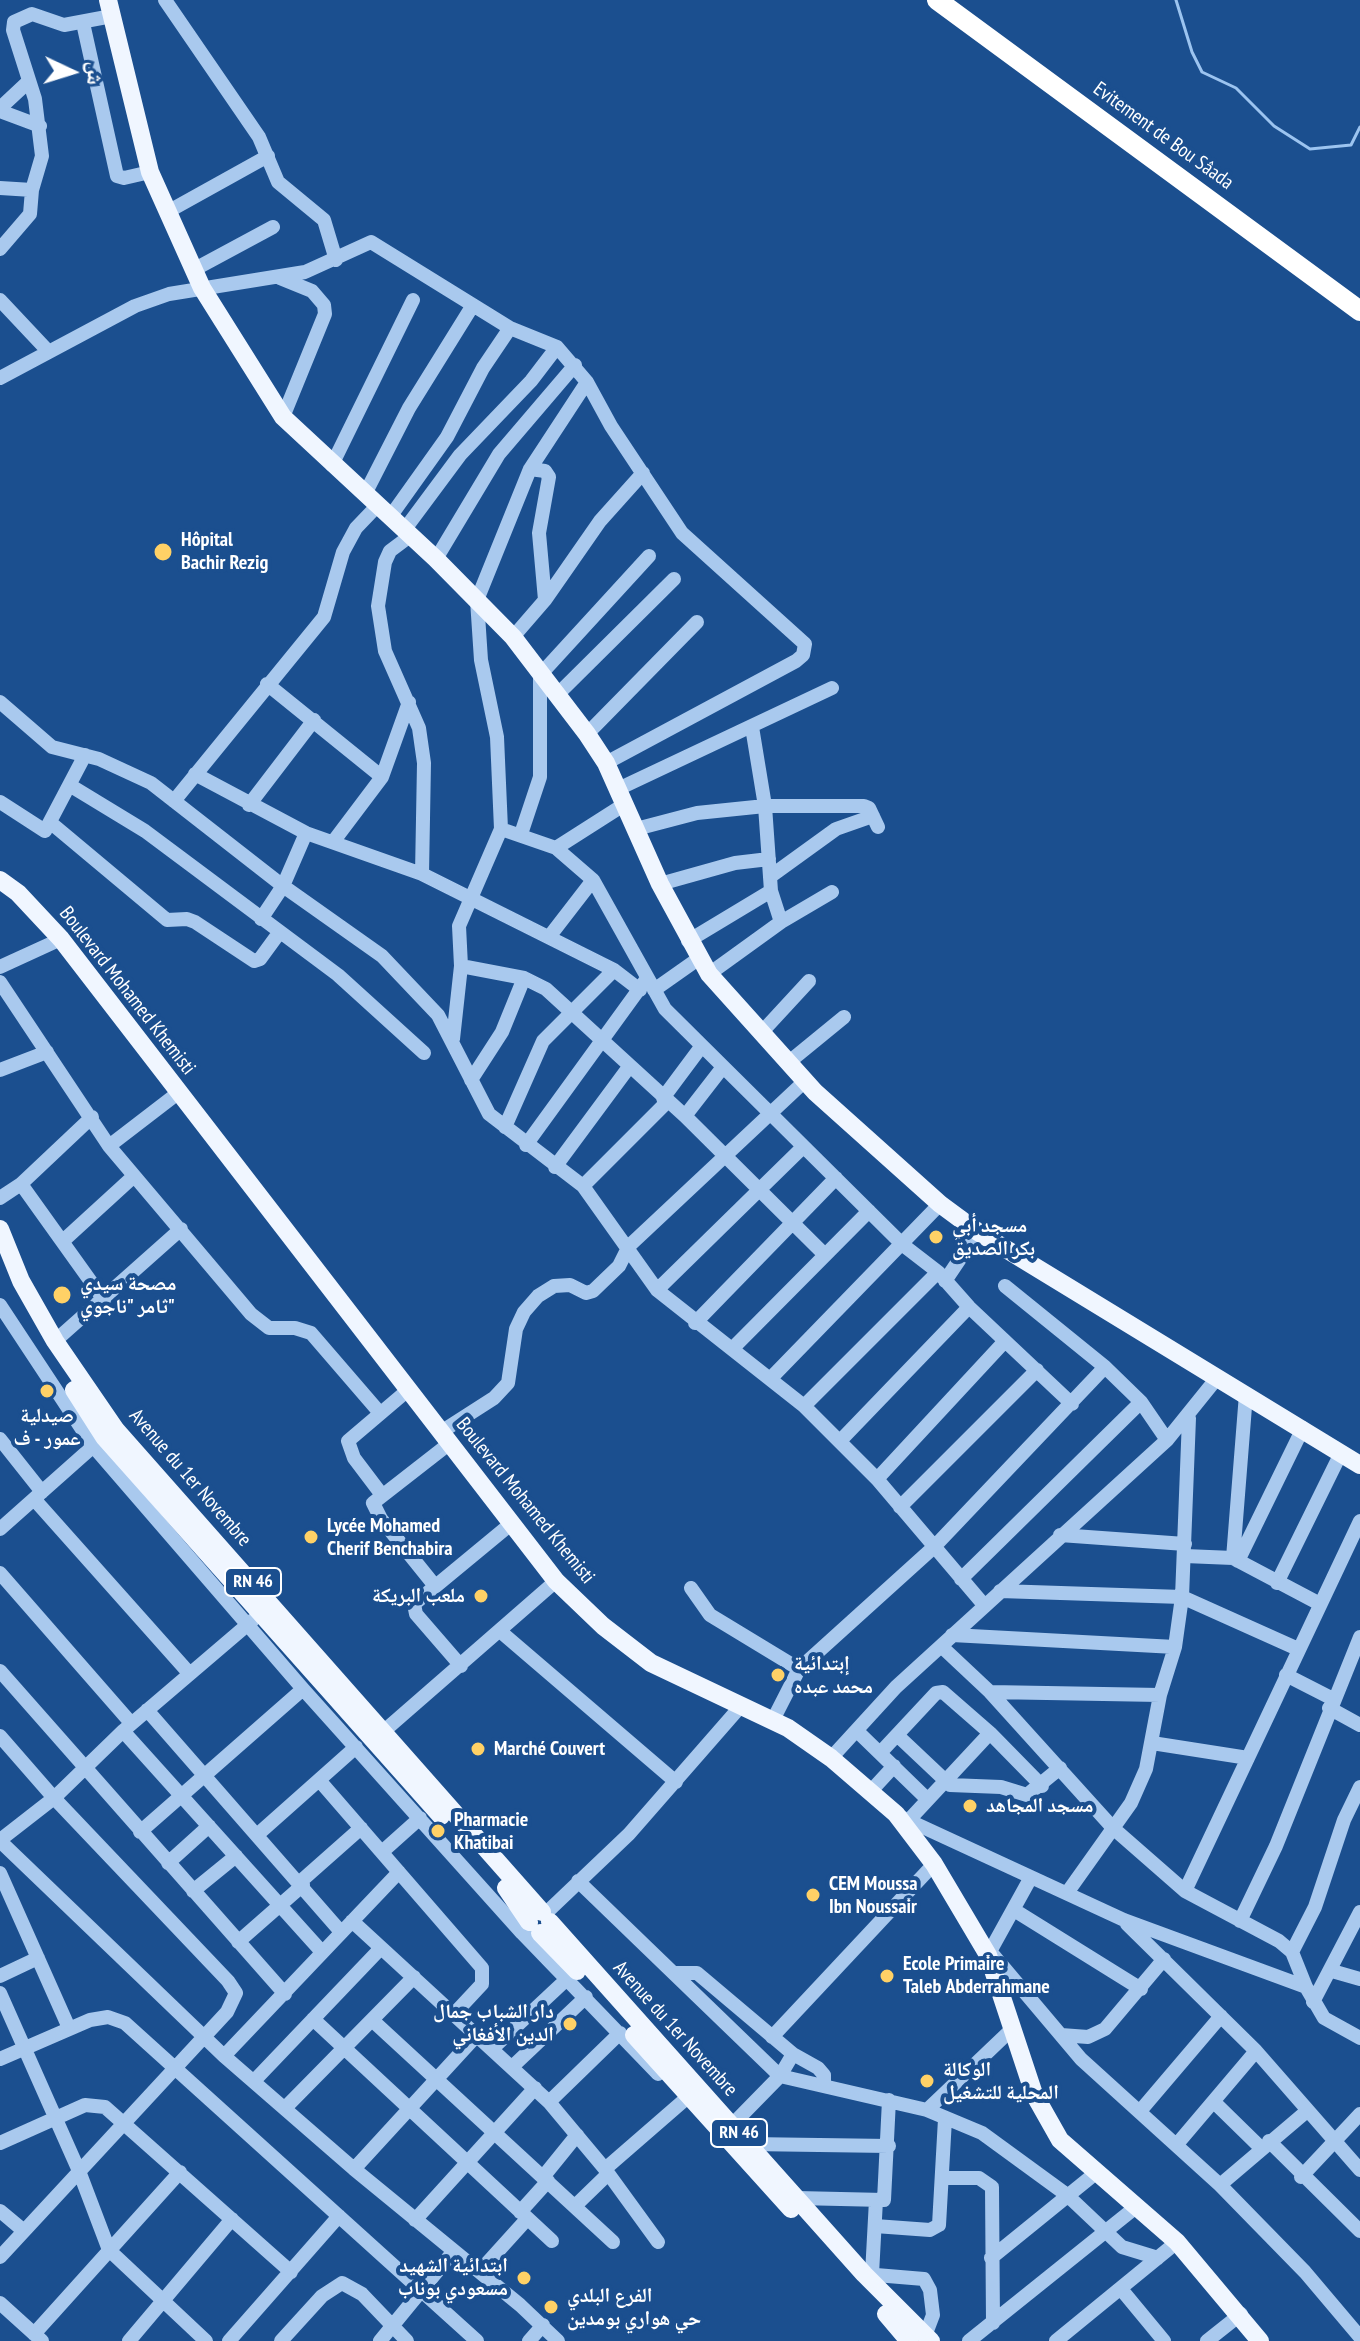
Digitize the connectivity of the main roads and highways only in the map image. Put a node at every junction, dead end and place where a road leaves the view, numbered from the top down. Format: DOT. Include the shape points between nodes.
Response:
graph roads {
  1 [pos="937,0"];
  2 [pos="954,0"];
  3 [pos="110,8"];
  4 [pos="1360,294"];
  5 [pos="1360,311"];
  6 [pos="0,880"];
  7 [pos="0,1229"];
  8 [pos="0,1259"];
  9 [pos="1360,1465"];
  10 [pos="260,1614"];
  11 [pos="537,1924"];
  12 [pos="922,2337"];
  13 [pos="1260,2341"];
  1 -- 5 [label="highway, Evitement de Bou Sâada"];
  2 -- 4 [label="highway, Evitement de Bou Sâada"];
  3 -- 9 [label="main road" via="150,172 202,288 283,417 513,637 587,734 606,763 703,967 805,1081 940,1204"];
  6 -- 13 [label="main road, Boulevard Mohamed Khemisti" via="61,939 556,1581 651,1663 773,1720 831,1758 902,1817 988,1953 1034,2094 1060,2140 1177,2242"];
  7 -- 10 [label="main road, Avenue du 1er Novembre / RN 46" via="21,1281 55,1341 116,1430"];
  8 -- 10 [label="main road, Avenue du 1er Novembre / RN 46" via="27,1318 98,1441"];
  10 -- 11 [label="main road, Avenue du 1er Novembre / RN 46"];
  10 -- 11 [label="main road, Avenue du 1er Novembre / RN 46" via="384,1731"];
  11 -- 12 [label="main road, Avenue du 1er Novembre / RN 46" via="732,2125"];
  11 -- 12 [label="main road, Avenue du 1er Novembre / RN 46" via="686,2099"];
}
